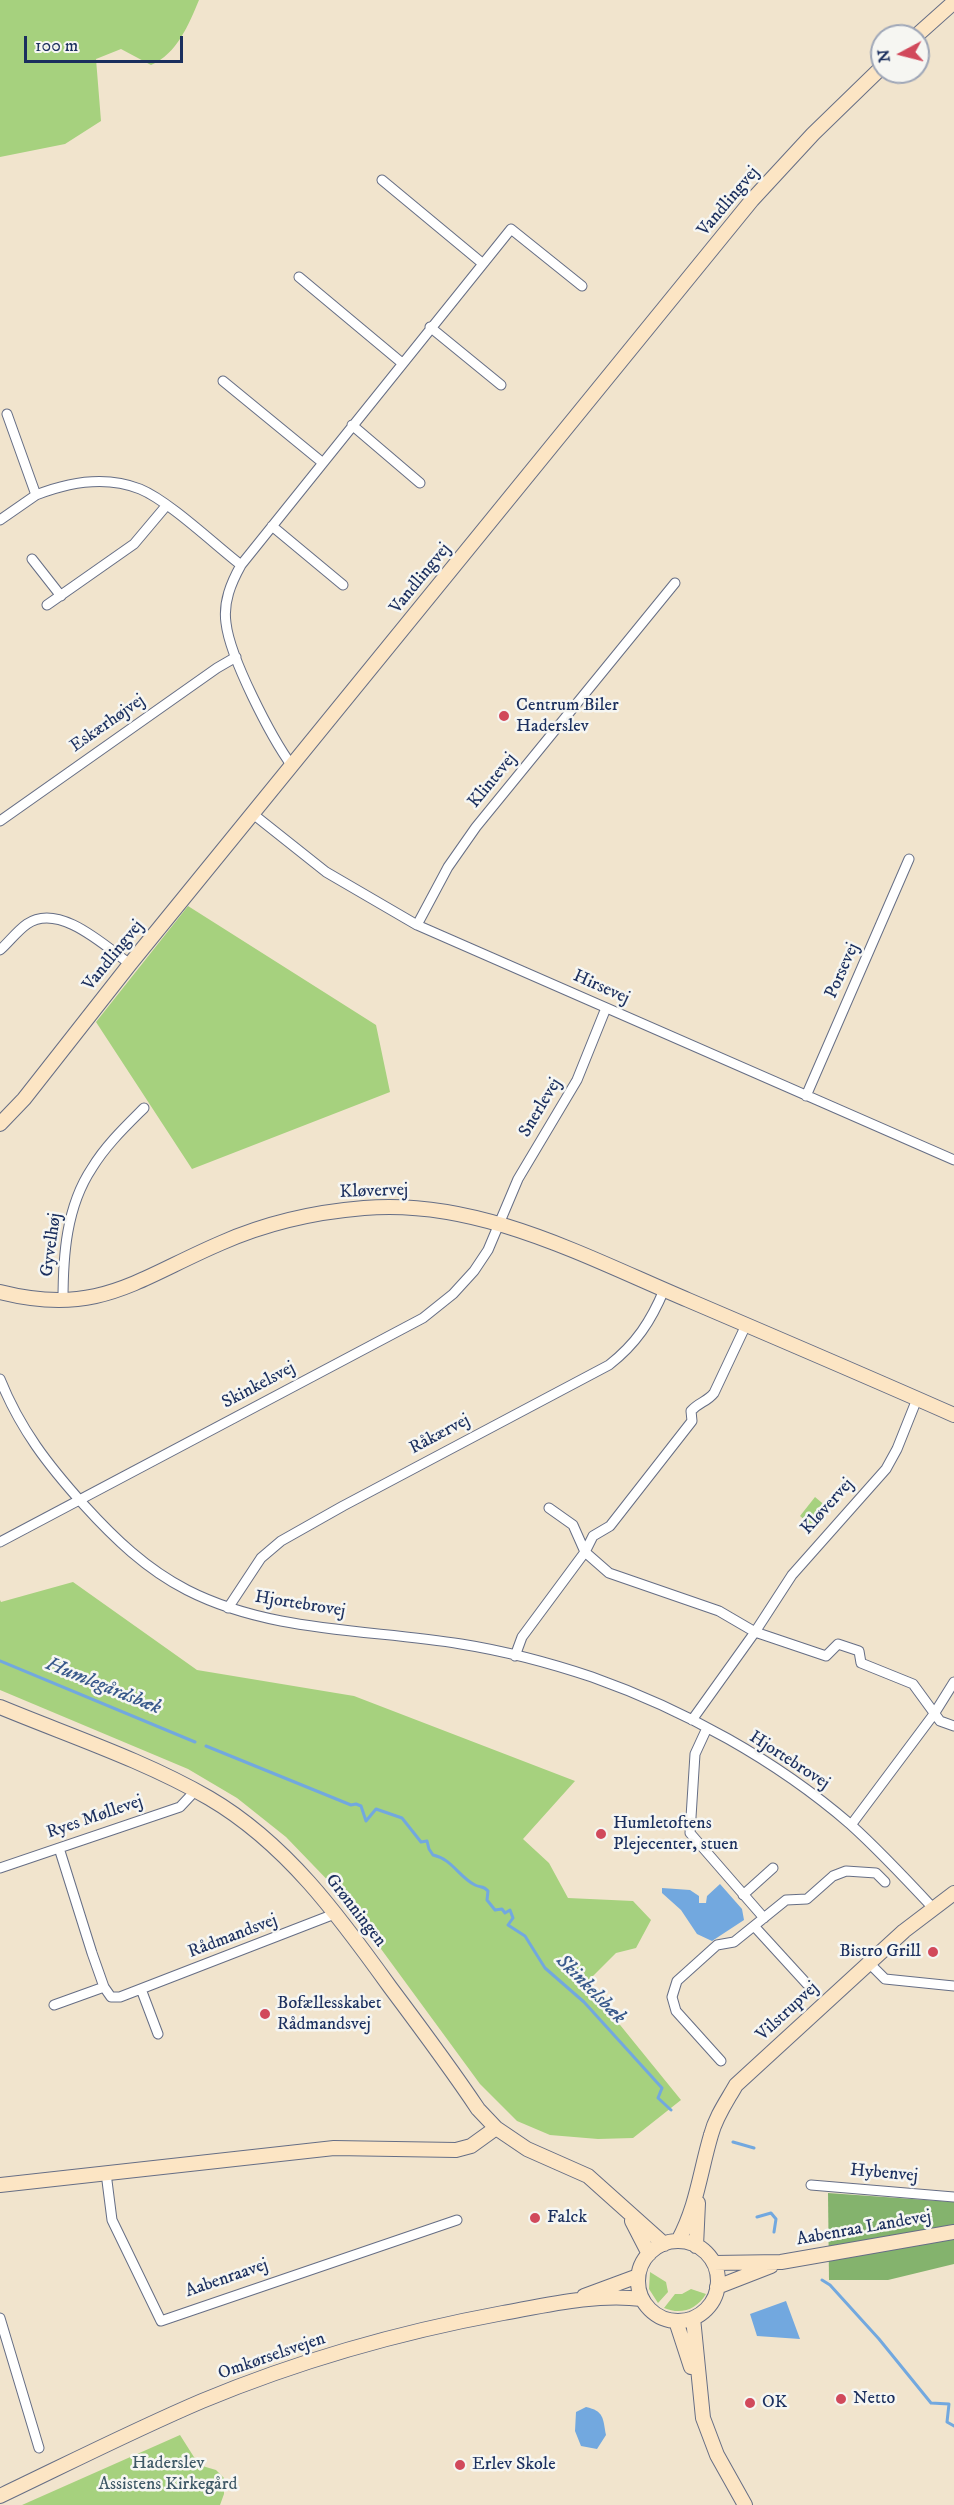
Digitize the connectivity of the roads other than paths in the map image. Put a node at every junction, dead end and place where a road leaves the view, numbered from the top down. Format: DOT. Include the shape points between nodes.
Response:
graph roads {
  1 [pos="954,2"];
  2 [pos="929,24"];
  3 [pos="870,79"];
  4 [pos="382,180"];
  5 [pos="482,263"];
  6 [pos="299,277"];
  7 [pos="582,286"];
  8 [pos="430,327"];
  9 [pos="402,363"];
  10 [pos="223,381"];
  11 [pos="501,385"];
  12 [pos="7,414"];
  13 [pos="352,425"];
  14 [pos="323,463"];
  15 [pos="420,483"];
  16 [pos="36,495"];
  17 [pos="166,506"];
  18 [pos="0,520"];
  19 [pos="272,526"];
  20 [pos="32,559"];
  21 [pos="241,565"];
  22 [pos="675,583"];
  23 [pos="343,585"];
  24 [pos="61,596"];
  25 [pos="47,605"];
  26 [pos="236,657"];
  27 [pos="292,766"];
  28 [pos="253,814"];
  29 [pos="0,820"];
  30 [pos="909,859"];
  31 [pos="417,925"];
  32 [pos="0,950"];
  33 [pos="130,964"];
  34 [pos="606,1008"];
  35 [pos="806,1096"];
  36 [pos="144,1108"];
  37 [pos="0,1124"];
  38 [pos="954,1160"];
  39 [pos="501,1223"];
  40 [pos="664,1290"];
  41 [pos="0,1292"];
  42 [pos="63,1301"];
  43 [pos="746,1325"];
  44 [pos="0,1379"];
  45 [pos="917,1399"];
  46 [pos="954,1415"];
  47 [pos="80,1500"];
  48 [pos="549,1508"];
  49 [pos="0,1542"];
  50 [pos="585,1552"];
  51 [pos="228,1608"];
  52 [pos="755,1632"];
  53 [pos="515,1656"];
  54 [pos="954,1682"];
  55 [pos="0,1707"];
  56 [pos="934,1714"];
  57 [pos="692,1720"];
  58 [pos="954,1726"];
  59 [pos="707,1728"];
  60 [pos="195,1791"];
  61 [pos="851,1825"];
  62 [pos="59,1848"];
  63 [pos="0,1868"];
  64 [pos="773,1868"];
  65 [pos="885,1882"];
  66 [pos="954,1893"];
  67 [pos="743,1895"];
  68 [pos="933,1908"];
  69 [pos="337,1913"];
  70 [pos="764,1918"];
  71 [pos="754,1926"];
  72 [pos="869,1963"];
  73 [pos="807,1984"];
  74 [pos="954,1986"];
  75 [pos="105,1987"];
  76 [pos="141,1989"];
  77 [pos="54,2004"];
  78 [pos="158,2034"];
  79 [pos="721,2061"];
  80 [pos="496,2128"];
  81 [pos="106,2173"];
  82 [pos="0,2185"];
  83 [pos="811,2185"];
  84 [pos="698,2193"];
  85 [pos="954,2197"];
  86 [pos="624,2206"];
  87 [pos="457,2220"];
  88 [pos="954,2232"];
  89 [pos="671,2243"];
  90 [pos="696,2246"];
  91 [pos="649,2254"];
  92 [pos="781,2262"];
  93 [pos="714,2263"];
  94 [pos="639,2276"];
  95 [pos="717,2287"];
  96 [pos="642,2299"];
  97 [pos="573,2300"];
  98 [pos="0,2318"];
  99 [pos="693,2318"];
  100 [pos="676,2321"];
  101 [pos="699,2391"];
  102 [pos="39,2448"];
  103 [pos="0,2496"];
  104 [pos="745,2505"];
  1 -- 2 [label="street"];
  3 -- 27 [label="street, Vandlingvej" via="752,200"];
  4 -- 5 [label="street"];
  5 -- 7 [label="street" via="511,229"];
  5 -- 8 [label="street"];
  6 -- 9 [label="street"];
  8 -- 9 [label="street"];
  8 -- 11 [label="street"];
  9 -- 13 [label="street"];
  10 -- 14 [label="street"];
  12 -- 16 [label="street"];
  13 -- 14 [label="street"];
  13 -- 15 [label="street"];
  14 -- 19 [label="street"];
  16 -- 17 [label="street" via="62,485 113,483 140,489"];
  16 -- 18 [label="street"];
  17 -- 21 [label="street"];
  17 -- 24 [label="street" via="134,544"];
  19 -- 21 [label="street"];
  19 -- 23 [label="street"];
  20 -- 24 [label="street"];
  21 -- 26 [label="street" via="226,606 226,624"];
  22 -- 31 [label="street, Klintevej" via="476,827 448,867"];
  24 -- 25 [label="street"];
  26 -- 27 [label="street" via="276,744"];
  26 -- 29 [label="street, Eskærhøjvej"];
  27 -- 28 [label="street, Vandlingvej"];
  28 -- 31 [label="street, Hirsevej" via="326,872"];
  28 -- 33 [label="street, Vandlingvej"];
  30 -- 35 [label="street, Porsevej"];
  31 -- 34 [label="street, Hirsevej"];
  32 -- 33 [label="street" via="27,923 44,917 58,918"];
  33 -- 37 [label="street, Vandlingvej"];
  34 -- 35 [label="street, Hirsevej"];
  34 -- 39 [label="street, Snerlevej" via="577,1080 518,1179"];
  35 -- 38 [label="street, Hirsevej"];
  36 -- 42 [label="street, Gyvelhøj" via="91,1169 74,1206 65,1240"];
  39 -- 40 [label="street, Kløvervej"];
  39 -- 42 [label="street, Kløvervej" via="408,1207 324,1212 287,1219 222,1242 116,1291"];
  39 -- 47 [label="street, Skinkelsvej" via="474,1271 423,1318"];
  40 -- 43 [label="street, Kløvervej"];
  40 -- 51 [label="street, Råkærvej" via="639,1338 612,1363 281,1542 261,1558"];
  41 -- 42 [label="street, Kløvervej"];
  43 -- 45 [label="street, Kløvervej"];
  43 -- 50 [label="street" via="714,1393 691,1411 692,1421 610,1526 593,1536"];
  44 -- 47 [label="street, Hjortebrovej" via="49,1467"];
  45 -- 46 [label="street, Kløvervej"];
  45 -- 52 [label="street, Kløvervej" via="886,1469 792,1575"];
  47 -- 49 [label="street, Skinkelsvej"];
  47 -- 51 [label="street, Hjortebrovej" via="116,1540 150,1567"];
  48 -- 50 [label="street" via="573,1525"];
  50 -- 52 [label="street" via="609,1573 719,1611"];
  50 -- 53 [label="street" via="522,1638"];
  51 -- 53 [label="street, Hjortebrovej" via="266,1619 463,1644"];
  52 -- 56 [label="street" via="826,1656 838,1644 859,1651 861,1663 913,1683"];
  52 -- 57 [label="street"];
  53 -- 57 [label="street, Hjortebrovej" via="590,1676"];
  54 -- 56 [label="street"];
  55 -- 60 [label="street, Grønningen" via="156,1770"];
  56 -- 58 [label="street"];
  56 -- 61 [label="street"];
  57 -- 59 [label="street, Hjortebrovej"];
  59 -- 61 [label="street, Hjortebrovej" via="809,1791"];
  59 -- 67 [label="street" via="695,1754 690,1833"];
  60 -- 62 [label="street, Ryes Møllevej" via="180,1807"];
  60 -- 69 [label="street, Grønningen" via="288,1858"];
  61 -- 68 [label="street, Hjortebrovej"];
  62 -- 63 [label="street, Ryes Møllevej"];
  62 -- 75 [label="street"];
  64 -- 67 [label="street"];
  65 -- 70 [label="street" via="876,1873 846,1871 833,1876 807,1899 786,1900"];
  66 -- 68 [label="street, Vilstrupvej"];
  67 -- 70 [label="street"];
  68 -- 72 [label="street, Vilstrupvej"];
  69 -- 76 [label="street, Rådmandsvej"];
  69 -- 80 [label="street, Grønningen" via="478,2109"];
  70 -- 71 [label="street"];
  71 -- 73 [label="street"];
  71 -- 79 [label="street" via="734,1942 717,1945 677,1981 672,1997 676,2011"];
  72 -- 74 [label="street" via="885,1979"];
  72 -- 84 [label="street, Vilstrupvej" via="736,2085 718,2114"];
  75 -- 76 [label="street, Rådmandsvej" via="111,1997"];
  75 -- 77 [label="street"];
  76 -- 78 [label="street"];
  80 -- 81 [label="street" via="471,2146 456,2150 334,2148"];
  80 -- 86 [label="street, Grønningen" via="527,2149 588,2176"];
  81 -- 82 [label="street"];
  81 -- 87 [label="street, Aabenraavej" via="112,2220 161,2321"];
  83 -- 85 [label="street, Hybenvej"];
  84 -- 89 [label="street, Vilstrupvej"];
  84 -- 90 [label="street, Vilstrupvej"];
  86 -- 89 [label="street, Grønningen"];
  86 -- 91 [label="street, Grønningen"];
  88 -- 92 [label="street, Aabenraa Landevej"];
  89 -- 90 [label="street"];
  89 -- 91 [label="street"];
  90 -- 93 [label="street"];
  91 -- 94 [label="street"];
  92 -- 93 [label="street, Aabenraa Landevej"];
  92 -- 95 [label="street, Aabenraa Landevej"];
  93 -- 95 [label="street"];
  94 -- 96 [label="street"];
  94 -- 97 [label="street, Omkørselsvejen"];
  95 -- 99 [label="street" via="707,2309"];
  96 -- 97 [label="street, Omkørselsvejen"];
  96 -- 100 [label="street" via="656,2315"];
  97 -- 103 [label="street, Omkørselsvejen" via="392,2337 300,2364 202,2401"];
  98 -- 102 [label="street"];
  99 -- 100 [label="street"];
  99 -- 101 [label="street"];
  100 -- 101 [label="street"];
  101 -- 104 [label="street" via="703,2418 717,2455"];
}
